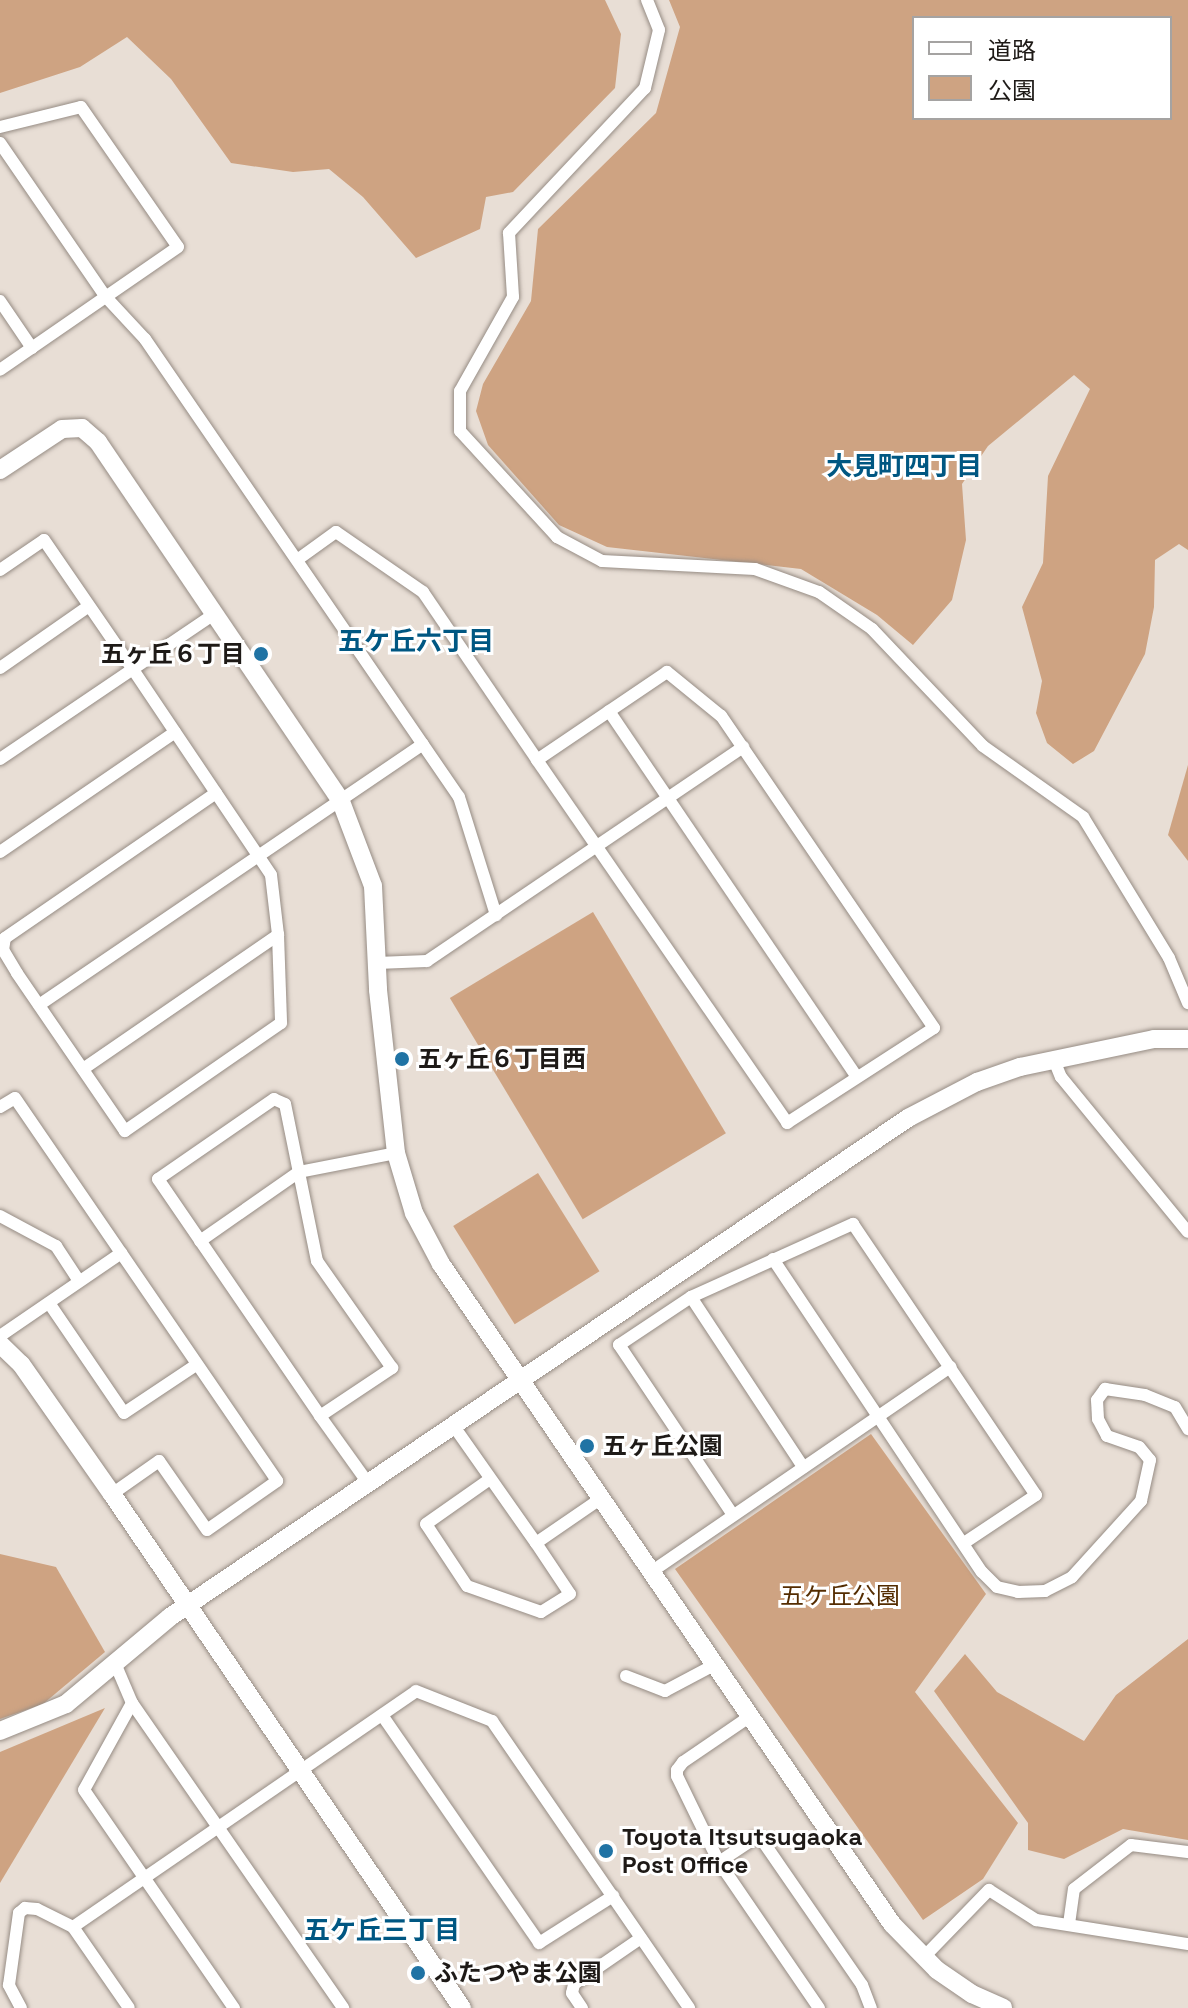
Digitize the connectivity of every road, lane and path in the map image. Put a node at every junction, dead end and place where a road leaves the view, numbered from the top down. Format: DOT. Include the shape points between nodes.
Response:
graph roads {
  1 [pos="647,0"];
  2 [pos="0,127"];
  3 [pos="0,143"];
  4 [pos="105,296"];
  5 [pos="0,301"];
  6 [pos="32,348"];
  7 [pos="0,370"];
  8 [pos="2,466"];
  9 [pos="297,560"];
  10 [pos="0,570"];
  11 [pos="89,606"];
  12 [pos="214,614"];
  13 [pos="0,668"];
  14 [pos="132,668"];
  15 [pos="609,711"];
  16 [pos="175,732"];
  17 [pos="423,744"];
  18 [pos="743,747"];
  19 [pos="0,759"];
  20 [pos="537,760"];
  21 [pos="216,793"];
  22 [pos="669,796"];
  23 [pos="340,799"];
  24 [pos="597,846"];
  25 [pos="0,852"];
  26 [pos="258,856"];
  27 [pos="496,915"];
  28 [pos="278,935"];
  29 [pos="377,963"];
  30 [pos="1188,1003"];
  31 [pos="39,1005"];
  32 [pos="1188,1039"];
  33 [pos="1054,1060"];
  34 [pos="83,1069"];
  35 [pos="857,1077"];
  36 [pos="0,1107"];
  37 [pos="396,1153"];
  38 [pos="299,1172"];
  39 [pos="0,1216"];
  40 [pos="1188,1232"];
  41 [pos="200,1241"];
  42 [pos="121,1253"];
  43 [pos="773,1259"];
  44 [pos="79,1281"];
  45 [pos="691,1297"];
  46 [pos="49,1303"];
  47 [pos="0,1336"];
  48 [pos="0,1344"];
  49 [pos="196,1365"];
  50 [pos="950,1367"];
  51 [pos="520,1381"];
  52 [pos="878,1415"];
  53 [pos="320,1416"];
  54 [pos="453,1425"];
  55 [pos="1188,1429"];
  56 [pos="803,1467"];
  57 [pos="490,1479"];
  58 [pos="368,1483"];
  59 [pos="112,1494"];
  60 [pos="600,1499"];
  61 [pos="733,1515"];
  62 [pos="536,1543"];
  63 [pos="964,1543"];
  64 [pos="651,1572"];
  65 [pos="187,1606"];
  66 [pos="114,1661"];
  67 [pos="714,1665"];
  68 [pos="626,1676"];
  69 [pos="132,1703"];
  70 [pos="382,1715"];
  71 [pos="749,1717"];
  72 [pos="0,1731"];
  73 [pos="300,1772"];
  74 [pos="218,1827"];
  75 [pos="1188,1852"];
  76 [pos="719,1862"];
  77 [pos="146,1877"];
  78 [pos="613,1896"];
  79 [pos="1069,1924"];
  80 [pos="73,1927"];
  81 [pos="641,1938"];
  82 [pos="1188,1944"];
  83 [pos="923,1958"];
  84 [pos="968,2001"];
  85 [pos="21,2008"];
  86 [pos="129,2008"];
  87 [pos="234,2008"];
  88 [pos="343,2008"];
  89 [pos="462,2008"];
  90 [pos="582,2008"];
  91 [pos="689,2008"];
  92 [pos="819,2008"];
  93 [pos="871,2008"];
  94 [pos="1003,2008"];
  1 -- 30 [label="street" via="659,30 645,88 509,233 513,297 460,391 460,431 557,537 602,561 755,569 819,592 872,629 983,746 1083,817 1169,958"];
  2 -- 4 [label="street" via="81,107 178,247"];
  3 -- 4 [label="street"];
  4 -- 6 [label="street"];
  4 -- 9 [label="street" via="145,339"];
  5 -- 6 [label="street"];
  6 -- 7 [label="street"];
  8 -- 12 [label="street" via="62,429 82,428 98,442"];
  9 -- 17 [label="street"];
  9 -- 20 [label="street" via="336,532 423,592"];
  10 -- 11 [label="street" via="44,540"];
  11 -- 13 [label="street"];
  11 -- 14 [label="street"];
  12 -- 14 [label="street"];
  12 -- 23 [label="street"];
  14 -- 16 [label="street"];
  14 -- 19 [label="street"];
  15 -- 18 [label="street" via="667,672 721,716"];
  15 -- 20 [label="street"];
  15 -- 22 [label="street"];
  16 -- 21 [label="street"];
  16 -- 25 [label="street"];
  17 -- 23 [label="street"];
  17 -- 27 [label="street" via="459,797"];
  18 -- 22 [label="street"];
  18 -- 35 [label="street" via="934,1028"];
  20 -- 24 [label="street"];
  21 -- 26 [label="street"];
  21 -- 31 [label="street" via="5,938 3,950"];
  22 -- 24 [label="street"];
  22 -- 35 [label="street"];
  23 -- 26 [label="street"];
  23 -- 29 [label="street" via="373,886"];
  24 -- 27 [label="street"];
  24 -- 35 [label="street" via="787,1123"];
  26 -- 28 [label="street" via="271,875"];
  26 -- 31 [label="street"];
  27 -- 29 [label="street" via="427,961"];
  28 -- 34 [label="street"];
  28 -- 34 [label="street" via="281,1023 125,1131"];
  29 -- 37 [label="street"];
  31 -- 34 [label="street"];
  32 -- 33 [label="street" via="1154,1039"];
  33 -- 40 [label="street" via="1061,1077"];
  33 -- 51 [label="street" via="977,1082 908,1118"];
  36 -- 42 [label="street" via="15,1098"];
  37 -- 38 [label="street"];
  37 -- 51 [label="street" via="414,1213 434,1252"];
  38 -- 41 [label="street"];
  38 -- 41 [label="street" via="285,1104 274,1099 158,1179"];
  38 -- 53 [label="street" via="317,1261 392,1368"];
  39 -- 44 [label="street" via="56,1246"];
  41 -- 53 [label="street"];
  42 -- 44 [label="street"];
  42 -- 49 [label="street"];
  43 -- 45 [label="street"];
  43 -- 50 [label="street" via="853,1224"];
  43 -- 52 [label="street"];
  44 -- 46 [label="street"];
  45 -- 56 [label="street"];
  45 -- 61 [label="street" via="619,1345"];
  46 -- 47 [label="street"];
  46 -- 49 [label="street" via="124,1413"];
  48 -- 59 [label="street" via="21,1364"];
  49 -- 59 [label="street" via="277,1481 207,1530 159,1461"];
  50 -- 52 [label="street"];
  50 -- 63 [label="street" via="1036,1495"];
  51 -- 54 [label="street"];
  51 -- 60 [label="street"];
  52 -- 56 [label="street"];
  52 -- 63 [label="street"];
  53 -- 58 [label="street"];
  54 -- 57 [label="street"];
  54 -- 58 [label="street"];
  55 -- 63 [label="street" via="1175,1407 1145,1395 1105,1389 1097,1400 1098,1419 1107,1436 1139,1447 1150,1460 1148,1478 1141,1501 1072,1577 1045,1591 997,1587"];
  56 -- 61 [label="street"];
  57 -- 62 [label="street"];
  57 -- 62 [label="street" via="426,1524 467,1586 541,1612 570,1594"];
  58 -- 65 [label="street"];
  59 -- 65 [label="street"];
  60 -- 62 [label="street"];
  60 -- 64 [label="street"];
  61 -- 64 [label="street"];
  64 -- 67 [label="street"];
  65 -- 66 [label="street"];
  65 -- 73 [label="street"];
  66 -- 69 [label="street"];
  66 -- 72 [label="street" via="66,1704"];
  67 -- 68 [label="street" via="665,1691"];
  67 -- 71 [label="street"];
  69 -- 74 [label="street"];
  69 -- 77 [label="street" via="84,1790"];
  70 -- 73 [label="street"];
  70 -- 78 [label="street" via="416,1691 492,1721"];
  70 -- 78 [label="street" via="539,1943"];
  71 -- 76 [label="street" via="677,1770"];
  71 -- 83 [label="street" via="892,1924"];
  73 -- 74 [label="street"];
  73 -- 89 [label="street"];
  74 -- 77 [label="street"];
  74 -- 88 [label="street"];
  75 -- 79 [label="street" via="1131,1845 1074,1889"];
  76 -- 92 [label="street"];
  76 -- 93 [label="street" via="755,1838 762,1840 862,1985"];
  77 -- 80 [label="street"];
  77 -- 87 [label="street"];
  78 -- 81 [label="street"];
  79 -- 82 [label="street"];
  79 -- 83 [label="street" via="1036,1920 989,1890"];
  80 -- 85 [label="street" via="37,1909 19,1913 9,1985"];
  80 -- 86 [label="street"];
  81 -- 90 [label="street" via="574,1984 572,1993"];
  81 -- 91 [label="street"];
  83 -- 84 [label="street"];
  84 -- 94 [label="street"];
}
